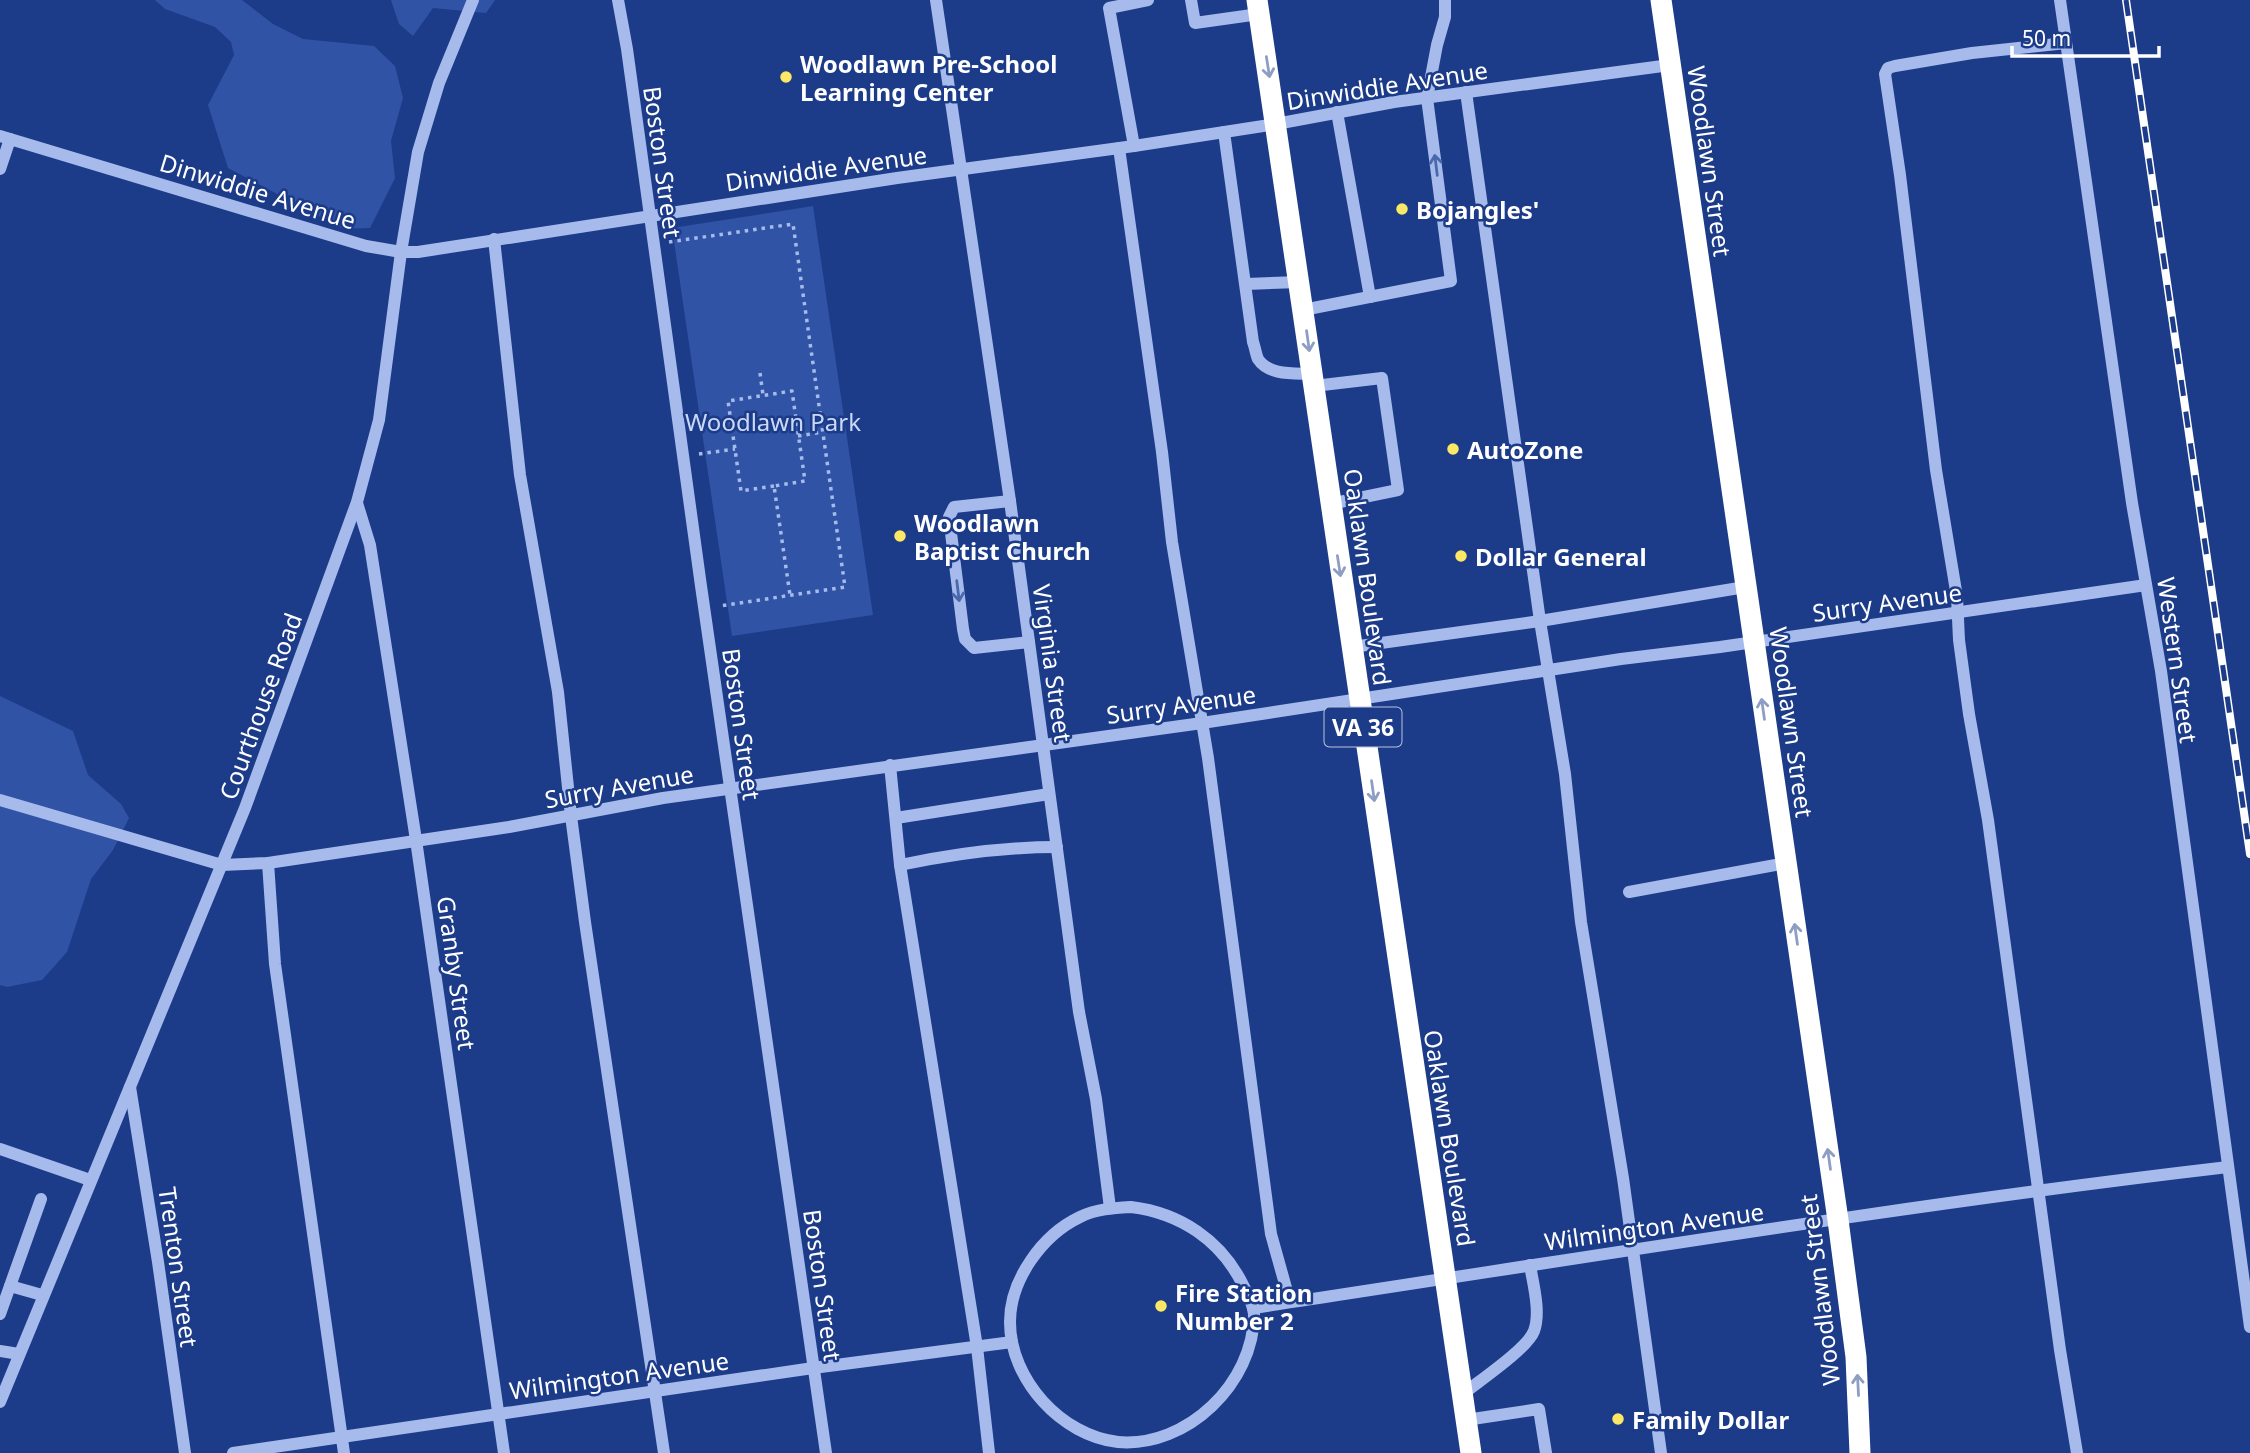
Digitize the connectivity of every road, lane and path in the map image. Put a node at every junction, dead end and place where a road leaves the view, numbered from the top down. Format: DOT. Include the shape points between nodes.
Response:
graph roads {
  1 [pos="473,0"];
  2 [pos="618,0"];
  3 [pos="936,0"];
  4 [pos="1148,0"];
  5 [pos="1191,0"];
  6 [pos="1446,0"];
  7 [pos="1661,0"];
  8 [pos="2060,0"];
  9 [pos="1258,7"];
  10 [pos="2066,43"];
  11 [pos="1670,65"];
  12 [pos="1466,92"];
  13 [pos="1427,97"];
  14 [pos="1338,112"];
  15 [pos="1276,124"];
  16 [pos="1224,132"];
  17 [pos="5,138"];
  18 [pos="1134,146"];
  19 [pos="1119,148"];
  20 [pos="0,169"];
  21 [pos="960,170"];
  22 [pos="649,216"];
  23 [pos="494,239"];
  24 [pos="653,244"];
  25 [pos="401,251"];
  26 [pos="1300,282"];
  27 [pos="1246,285"];
  28 [pos="1370,297"];
  29 [pos="1303,310"];
  30 [pos="760,373"];
  31 [pos="1313,380"];
  32 [pos="763,396"];
  33 [pos="823,432"];
  34 [pos="798,436"];
  35 [pos="735,449"];
  36 [pos="683,457"];
  37 [pos="774,486"];
  38 [pos="1010,501"];
  39 [pos="357,502"];
  40 [pos="1330,503"];
  41 [pos="2146,585"];
  42 [pos="1745,587"];
  43 [pos="790,595"];
  44 [pos="704,608"];
  45 [pos="1958,613"];
  46 [pos="1540,621"];
  47 [pos="1029,642"];
  48 [pos="1754,642"];
  49 [pos="1352,647"];
  50 [pos="1548,671"];
  51 [pos="1359,700"];
  52 [pos="1202,723"];
  53 [pos="1043,745"];
  54 [pos="890,765"];
  55 [pos="730,788"];
  56 [pos="1049,794"];
  57 [pos="0,800"];
  58 [pos="571,816"];
  59 [pos="895,818"];
  60 [pos="416,840"];
  61 [pos="1057,847"];
  62 [pos="268,863"];
  63 [pos="1786,863"];
  64 [pos="222,865"];
  65 [pos="900,865"];
  66 [pos="1629,892"];
  67 [pos="130,1087"];
  68 [pos="0,1149"];
  69 [pos="2228,1167"];
  70 [pos="90,1180"];
  71 [pos="2040,1191"];
  72 [pos="41,1199"];
  73 [pos="1110,1208"];
  74 [pos="1838,1220"];
  75 [pos="1632,1251"];
  76 [pos="1530,1265"];
  77 [pos="1445,1278"];
  78 [pos="10,1286"];
  79 [pos="43,1295"];
  80 [pos="1290,1302"];
  81 [pos="1253,1308"];
  82 [pos="0,1314"];
  83 [pos="2250,1327"];
  84 [pos="1012,1342"];
  85 [pos="976,1347"];
  86 [pos="0,1351"];
  87 [pos="19,1354"];
  88 [pos="813,1368"];
  89 [pos="655,1392"];
  90 [pos="1462,1394"];
  91 [pos="0,1402"];
  92 [pos="498,1414"];
  93 [pos="1466,1420"];
  94 [pos="341,1437"];
  95 [pos="1148,1447"];
  96 [pos="185,1453"];
  97 [pos="233,1453"];
  98 [pos="344,1453"];
  99 [pos="504,1453"];
  100 [pos="664,1453"];
  101 [pos="826,1453"];
  102 [pos="989,1453"];
  103 [pos="1471,1453"];
  104 [pos="1546,1453"];
  105 [pos="1661,1453"];
  106 [pos="1860,1453"];
  107 [pos="2077,1453"];
  1 -- 25 [label="street, Courthouse Road" via="439,83 418,152"];
  2 -- 22 [label="street, Boston Street"];
  3 -- 21 [label="street, Virginia Street"];
  4 -- 18 [label="street" via="1109,8"];
  5 -- 9 [label="street" via="1195,23"];
  6 -- 13 [label="street"];
  7 -- 11 [label="highway, Woodlawn Street"];
  8 -- 10 [label="street, Western Street"];
  9 -- 15 [label="highway, Oaklawn Boulevard / VA 36, one-way"];
  10 -- 41 [label="street, Western Street"];
  10 -- 45 [label="street" via="1895,66 1885,74"];
  11 -- 12 [label="street, Dinwiddie Avenue"];
  11 -- 42 [label="highway, Woodlawn Street"];
  12 -- 13 [label="street, Dinwiddie Avenue"];
  12 -- 46 [label="street"];
  13 -- 14 [label="street, Dinwiddie Avenue"];
  28 -- 13 [label="street, one-way" via="1451,281"];
  14 -- 15 [label="street, Dinwiddie Avenue"];
  14 -- 28 [label="street"];
  15 -- 16 [label="street, Dinwiddie Avenue"];
  15 -- 26 [label="highway, Oaklawn Boulevard / VA 36"];
  16 -- 18 [label="street, Dinwiddie Avenue"];
  16 -- 27 [label="street"];
  17 -- 20 [label="street"];
  17 -- 25 [label="street, Dinwiddie Avenue" via="366,246"];
  18 -- 19 [label="street, Dinwiddie Avenue"];
  19 -- 21 [label="street, Dinwiddie Avenue"];
  19 -- 52 [label="street" via="1172,542"];
  21 -- 22 [label="street, Dinwiddie Avenue"];
  21 -- 38 [label="street, Virginia Street"];
  22 -- 23 [label="street, Dinwiddie Avenue"];
  22 -- 24 [label="street, Boston Street"];
  23 -- 25 [label="street, Dinwiddie Avenue"];
  23 -- 58 [label="street" via="520,475 558,692"];
  24 -- 33 [label="path" via="793,224"];
  24 -- 36 [label="street, Boston Street"];
  25 -- 39 [label="street, Courthouse Road" via="379,420"];
  26 -- 27 [label="street"];
  26 -- 29 [label="highway, Oaklawn Boulevard / VA 36"];
  27 -- 31 [label="street" via="1258,359 1269,368"];
  28 -- 29 [label="street"];
  29 -- 31 [label="highway, Oaklawn Boulevard / VA 36, one-way"];
  30 -- 32 [label="path"];
  31 -- 40 [label="highway, Oaklawn Boulevard / VA 36"];
  31 -- 40 [label="street" via="1382,378 1398,490"];
  32 -- 34 [label="path" via="792,391"];
  32 -- 35 [label="path" via="728,401"];
  33 -- 34 [label="path"];
  33 -- 43 [label="path" via="845,587"];
  34 -- 37 [label="path" via="805,481"];
  35 -- 36 [label="path"];
  35 -- 37 [label="path" via="741,491"];
  36 -- 44 [label="street, Boston Street"];
  37 -- 43 [label="path"];
  38 -- 47 [label="street, Virginia Street"];
  38 -- 47 [label="street, one-way" via="951,510 963,629 974,648"];
  39 -- 60 [label="street, Granby Street" via="370,545"];
  39 -- 64 [label="street, Courthouse Road"];
  40 -- 49 [label="highway, Oaklawn Boulevard / VA 36, one-way"];
  41 -- 45 [label="street, Surry Avenue"];
  41 -- 69 [label="street, Western Street"];
  42 -- 46 [label="street"];
  42 -- 48 [label="highway, Woodlawn Street"];
  43 -- 44 [label="path"];
  44 -- 55 [label="street, Boston Street"];
  45 -- 48 [label="street, Surry Avenue"];
  45 -- 71 [label="street"];
  46 -- 49 [label="street"];
  46 -- 50 [label="street"];
  47 -- 53 [label="street, Virginia Street"];
  48 -- 50 [label="street, Surry Avenue"];
  63 -- 48 [label="highway, Woodlawn Street, one-way"];
  49 -- 51 [label="highway, Oaklawn Boulevard / VA 36"];
  50 -- 51 [label="street, Surry Avenue"];
  50 -- 75 [label="street"];
  51 -- 52 [label="street, Surry Avenue"];
  51 -- 77 [label="highway, Oaklawn Boulevard / VA 36, one-way"];
  52 -- 53 [label="street, Surry Avenue"];
  52 -- 80 [label="street" via="1271,1234"];
  53 -- 54 [label="street, Surry Avenue"];
  53 -- 56 [label="street, Virginia Street"];
  54 -- 55 [label="street, Surry Avenue"];
  54 -- 59 [label="street"];
  55 -- 58 [label="street, Surry Avenue"];
  55 -- 88 [label="street, Boston Street"];
  56 -- 59 [label="street"];
  56 -- 61 [label="street, Virginia Street"];
  57 -- 64 [label="street, Surry Avenue"];
  58 -- 60 [label="street, Surry Avenue"];
  58 -- 89 [label="street"];
  59 -- 65 [label="street"];
  60 -- 62 [label="street, Surry Avenue"];
  60 -- 92 [label="street, Granby Street"];
  61 -- 65 [label="street" via="961,854"];
  61 -- 73 [label="street, Virginia Street"];
  62 -- 64 [label="street, Surry Avenue"];
  62 -- 94 [label="street" via="275,964"];
  63 -- 66 [label="street"];
  74 -- 63 [label="highway, Woodlawn Street, one-way"];
  64 -- 67 [label="street, Courthouse Road"];
  65 -- 85 [label="street"];
  67 -- 70 [label="street, Courthouse Road"];
  67 -- 96 [label="street, Trenton Street"];
  68 -- 70 [label="street"];
  69 -- 71 [label="street, Wilmington Avenue"];
  69 -- 83 [label="street, Western Street"];
  70 -- 79 [label="street, Courthouse Road"];
  71 -- 74 [label="street, Wilmington Avenue"];
  71 -- 107 [label="street"];
  72 -- 78 [label="street"];
  73 -- 81 [label="street" via="1154,1210 1204,1235 1236,1269"];
  73 -- 84 [label="street" via="1062,1227 1040,1248 1014,1296"];
  74 -- 75 [label="street, Wilmington Avenue"];
  106 -- 74 [label="highway, Woodlawn Street, one-way" via="1856,1357"];
  75 -- 76 [label="street, Wilmington Avenue"];
  75 -- 105 [label="street"];
  76 -- 77 [label="street, Wilmington Avenue"];
  76 -- 90 [label="street" via="1534,1332"];
  77 -- 80 [label="street, Wilmington Avenue"];
  77 -- 90 [label="highway, Oaklawn Boulevard / VA 36"];
  78 -- 79 [label="street"];
  78 -- 82 [label="street"];
  79 -- 87 [label="street, Courthouse Road"];
  80 -- 81 [label="street, Wilmington Avenue"];
  81 -- 95 [label="street" via="1249,1342 1227,1388 1196,1420"];
  84 -- 85 [label="street, Wilmington Avenue"];
  84 -- 95 [label="street" via="1020,1367 1054,1414 1097,1438"];
  85 -- 88 [label="street, Wilmington Avenue"];
  85 -- 102 [label="street"];
  86 -- 87 [label="street"];
  87 -- 91 [label="street, Courthouse Road"];
  88 -- 89 [label="street, Wilmington Avenue"];
  88 -- 101 [label="street, Boston Street"];
  89 -- 92 [label="street, Wilmington Avenue"];
  89 -- 100 [label="street"];
  90 -- 93 [label="highway, Oaklawn Boulevard / VA 36"];
  92 -- 94 [label="street, Wilmington Avenue"];
  92 -- 99 [label="street, Granby Street"];
  93 -- 103 [label="highway, Oaklawn Boulevard / VA 36"];
  93 -- 104 [label="street" via="1539,1409"];
  94 -- 97 [label="street, Wilmington Avenue"];
  94 -- 98 [label="street"];
}
